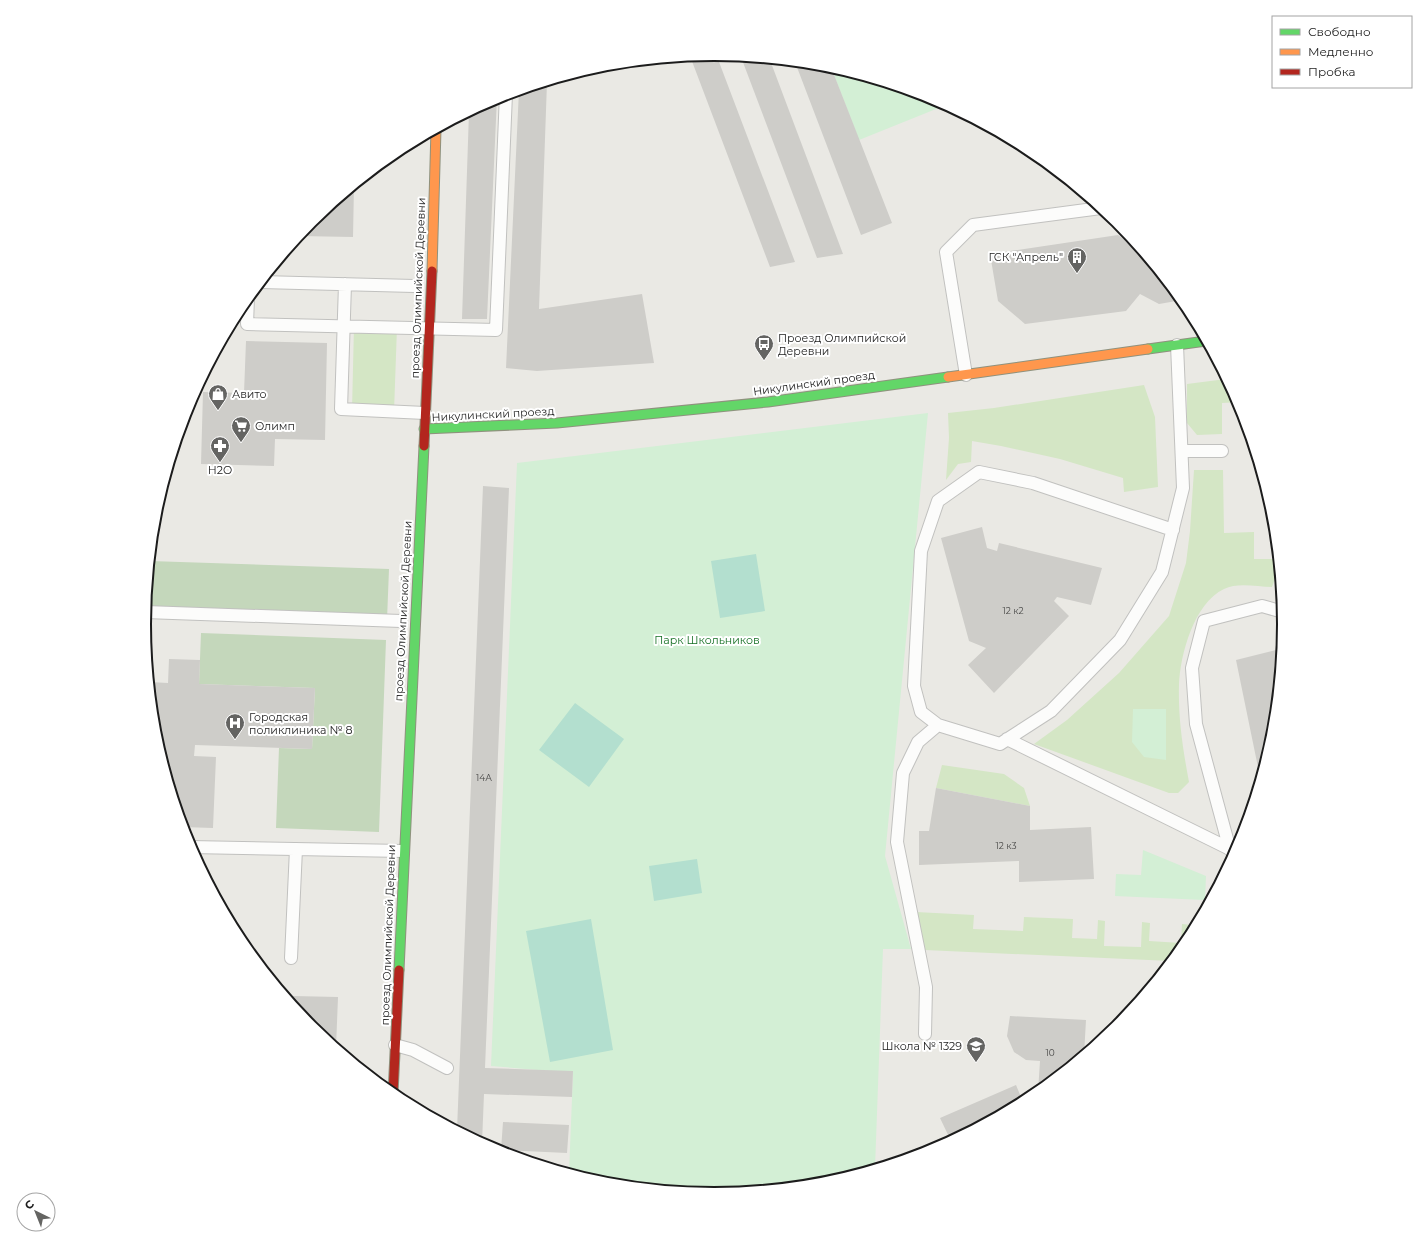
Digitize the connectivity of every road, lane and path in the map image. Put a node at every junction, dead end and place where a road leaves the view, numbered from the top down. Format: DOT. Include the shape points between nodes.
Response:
graph roads {
  1 [pos="506,101"];
  2 [pos="436,134"];
  3 [pos="1094,209"];
  4 [pos="266,282"];
  5 [pos="345,284"];
  6 [pos="414,286"];
  7 [pos="247,309"];
  8 [pos="344,326"];
  9 [pos="430,328"];
  10 [pos="1201,342"];
  11 [pos="1176,346"];
  12 [pos="966,374"];
  13 [pos="425,413"];
  14 [pos="424,429"];
  15 [pos="1182,451"];
  16 [pos="1222,451"];
  17 [pos="1172,530"];
  18 [pos="1277,610"];
  19 [pos="151,612"];
  20 [pos="401,621"];
  21 [pos="938,726"];
  22 [pos="1007,740"];
  23 [pos="1231,845"];
  24 [pos="198,847"];
  25 [pos="296,848"];
  26 [pos="1229,849"];
  27 [pos="403,851"];
  28 [pos="291,958"];
  29 [pos="925,1034"];
  30 [pos="395,1044"];
  31 [pos="447,1068"];
  32 [pos="393,1087"];
  1 -- 9 [label="lane" via="496,330"];
  2 -- 9 [label="street, проезд Олимпийской Деревни"];
  3 -- 12 [label="lane" via="973,226 946,252"];
  4 -- 5 [label="lane"];
  5 -- 6 [label="lane"];
  5 -- 8 [label="lane"];
  7 -- 8 [label="lane" via="246,324"];
  8 -- 9 [label="lane"];
  8 -- 13 [label="lane" via="341,410"];
  9 -- 13 [label="street, проезд Олимпийской Деревни"];
  10 -- 11 [label="street, Никулинский проезд"];
  11 -- 12 [label="street, Никулинский проезд"];
  11 -- 15 [label="lane"];
  12 -- 14 [label="street, Никулинский проезд" via="788,400 702,409 557,423"];
  13 -- 14 [label="street, проезд Олимпийской Деревни"];
  14 -- 27 [label="street, проезд Олимпийской Деревни"];
  15 -- 16 [label="lane"];
  15 -- 17 [label="lane" via="1183,488"];
  17 -- 21 [label="lane" via="1032,483 979,472 938,501 921,551 914,686 921,712"];
  17 -- 22 [label="lane" via="1162,572 1120,640 1051,711"];
  18 -- 23 [label="lane" via="1262,606 1204,621 1192,668 1196,724"];
  19 -- 20 [label="lane"];
  21 -- 22 [label="lane" via="1000,744"];
  21 -- 29 [label="lane" via="918,742 903,773 897,842 926,987"];
  22 -- 26 [label="lane"];
  24 -- 25 [label="lane"];
  25 -- 27 [label="lane"];
  25 -- 28 [label="lane"];
  27 -- 30 [label="street, проезд Олимпийской Деревни"];
  30 -- 31 [label="lane" via="413,1050"];
  30 -- 32 [label="street, проезд Олимпийской Деревни"];
}
